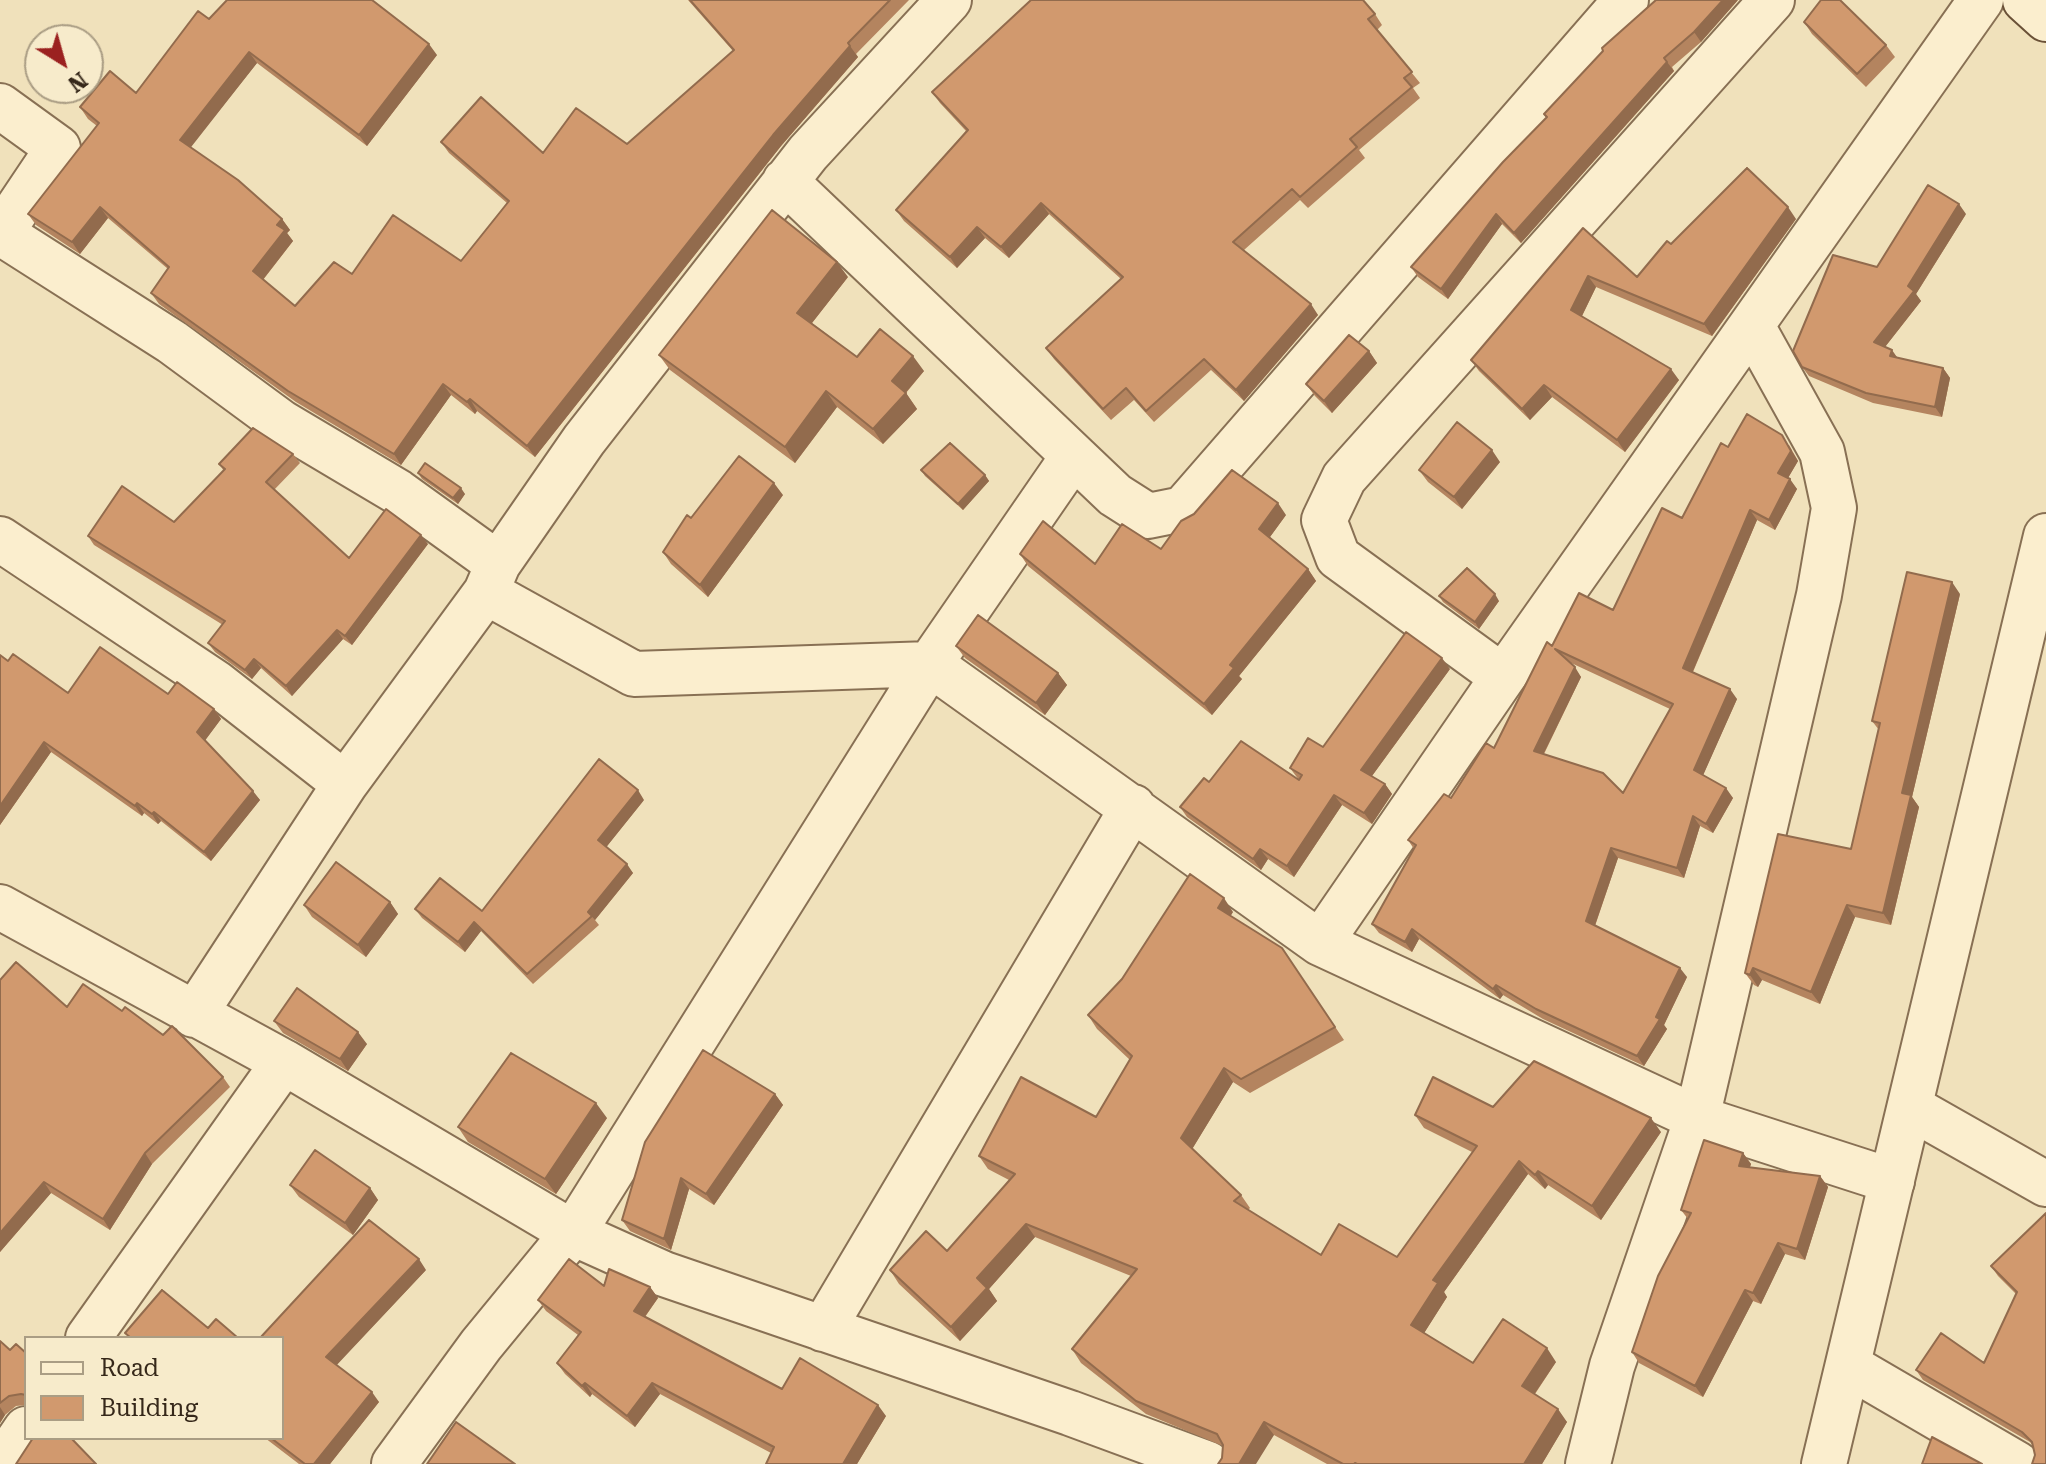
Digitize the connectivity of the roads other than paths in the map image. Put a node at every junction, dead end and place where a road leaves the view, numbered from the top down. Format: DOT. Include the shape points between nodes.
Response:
graph roads {
  1 [pos="949,0"];
  2 [pos="1626,0"];
  3 [pos="1772,0"];
  4 [pos="1981,0"];
  5 [pos="2024,0"];
  6 [pos="2046,19"];
  7 [pos="2046,45"];
  8 [pos="0,106"];
  9 [pos="785,181"];
  10 [pos="1752,326"];
  11 [pos="1072,458"];
  12 [pos="2046,536"];
  13 [pos="0,539"];
  14 [pos="492,578"];
  15 [pos="930,664"];
  16 [pos="1503,677"];
  17 [pos="345,784"];
  18 [pos="1133,807"];
  19 [pos="3,918"];
  20 [pos="1320,943"];
  21 [pos="194,1015"];
  22 [pos="284,1062"];
  23 [pos="1910,1107"];
  24 [pos="1697,1118"];
  25 [pos="1892,1181"];
  26 [pos="2046,1184"];
  27 [pos="573,1233"];
  28 [pos="823,1329"];
  29 [pos="89,1336"];
  30 [pos="1849,1366"];
  31 [pos="24,1432"];
  32 [pos="2,1464"];
  33 [pos="394,1464"];
  34 [pos="1208,1464"];
  35 [pos="1588,1464"];
  36 [pos="1824,1464"];
  37 [pos="2017,1464"];
  1 -- 9 [label="street"];
  2 -- 11 [label="street" via="1183,509 1148,516"];
  3 -- 16 [label="street" via="1344,478 1324,520 1338,557"];
  4 -- 10 [label="street"];
  5 -- 6 [label="street"];
  5 -- 7 [label="street"];
  8 -- 14 [label="street" via="58,148 1,233 172,342 282,423 398,492"];
  9 -- 11 [label="street"];
  9 -- 14 [label="street" via="584,440"];
  10 -- 16 [label="street"];
  10 -- 24 [label="street" via="1822,452 1834,508 1819,595"];
  11 -- 15 [label="street"];
  12 -- 23 [label="street"];
  13 -- 17 [label="street" via="216,683"];
  14 -- 15 [label="street" via="634,674"];
  14 -- 17 [label="street"];
  15 -- 18 [label="street"];
  15 -- 27 [label="street"];
  16 -- 20 [label="street"];
  17 -- 21 [label="street"];
  18 -- 20 [label="street"];
  18 -- 28 [label="street"];
  19 -- 21 [label="street"];
  20 -- 24 [label="street"];
  21 -- 22 [label="street"];
  22 -- 27 [label="street"];
  22 -- 29 [label="street"];
  23 -- 25 [label="street"];
  23 -- 26 [label="street"];
  24 -- 25 [label="street"];
  24 -- 35 [label="street" via="1612,1366"];
  25 -- 30 [label="street"];
  27 -- 28 [label="street" via="664,1274"];
  27 -- 33 [label="street" via="481,1345"];
  28 -- 34 [label="street"];
  30 -- 36 [label="street"];
  30 -- 37 [label="street"];
  31 -- 32 [label="street"];
}
